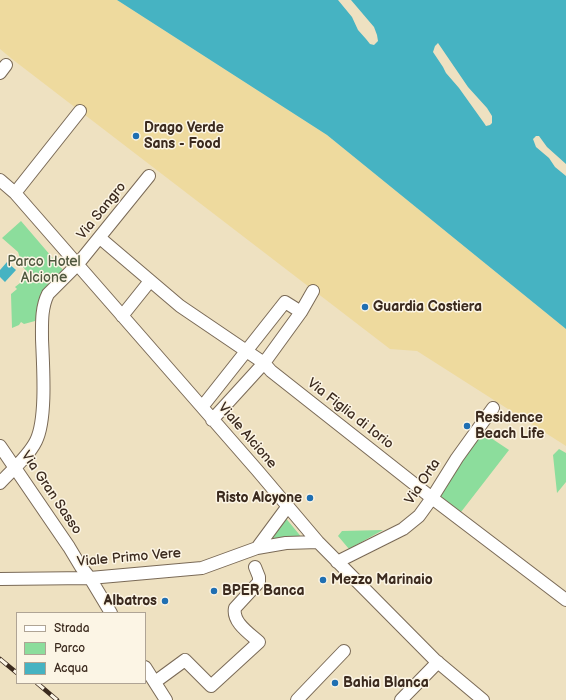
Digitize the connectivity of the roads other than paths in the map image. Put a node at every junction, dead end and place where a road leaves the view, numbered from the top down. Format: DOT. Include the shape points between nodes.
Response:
graph roads {
  1 [pos="80,111"];
  2 [pos="150,176"];
  3 [pos="0,180"];
  4 [pos="15,193"];
  5 [pos="100,238"];
  6 [pos="77,265"];
  7 [pos="153,283"];
  8 [pos="314,291"];
  9 [pos="301,312"];
  10 [pos="122,316"];
  11 [pos="247,352"];
  12 [pos="264,363"];
  13 [pos="202,407"];
  14 [pos="493,408"];
  15 [pos="212,420"];
  16 [pos="0,446"];
  17 [pos="16,467"];
  18 [pos="0,483"];
  19 [pos="432,498"];
  20 [pos="288,506"];
  21 [pos="318,542"];
  22 [pos="257,548"];
  23 [pos="337,562"];
  24 [pos="255,567"];
  25 [pos="90,578"];
  26 [pos="0,579"];
  27 [pos="566,600"];
  28 [pos="110,612"];
  29 [pos="344,651"];
  30 [pos="438,662"];
  31 [pos="146,668"];
  32 [pos="155,682"];
  33 [pos="166,700"];
  34 [pos="297,700"];
  35 [pos="401,700"];
  36 [pos="483,700"];
  1 -- 4 [label="street"];
  2 -- 5 [label="street, Via Sangro"];
  3 -- 4 [label="street, Viale Alcione"];
  4 -- 6 [label="street, Viale Alcione"];
  5 -- 6 [label="street, Via Sangro"];
  5 -- 7 [label="street, Via Figlia di Iorio"];
  6 -- 10 [label="street, Viale Alcione"];
  6 -- 17 [label="street, Via Sangro" via="48,294 43,304 43,403 40,431 36,442"];
  7 -- 10 [label="street"];
  7 -- 11 [label="street, Via Figlia di Iorio" via="180,306"];
  8 -- 9 [label="street"];
  9 -- 11 [label="street" via="285,302"];
  9 -- 12 [label="street"];
  10 -- 13 [label="street, Viale Alcione"];
  11 -- 12 [label="street, Via Figlia di Iorio"];
  11 -- 13 [label="street"];
  12 -- 15 [label="street"];
  12 -- 19 [label="street, Via Figlia di Iorio"];
  13 -- 15 [label="street, Viale Alcione"];
  14 -- 19 [label="street, Via Orta"];
  15 -- 20 [label="street, Viale Alcione"];
  16 -- 17 [label="street, Via Gran Sasso"];
  17 -- 18 [label="street, Via Sangro"];
  17 -- 25 [label="street, Via Gran Sasso"];
  19 -- 23 [label="street, Via Orta" via="419,516 403,529"];
  19 -- 27 [label="street, Via Figlia di Iorio"];
  20 -- 21 [label="street, Viale Alcione"];
  20 -- 22 [label="street"];
  21 -- 22 [label="street, Viale Primo Vere" via="286,543"];
  21 -- 23 [label="street, Viale Alcione"];
  22 -- 25 [label="street, Viale Primo Vere" via="202,568"];
  23 -- 30 [label="street, Viale Alcione"];
  24 -- 32 [label="street" via="259,582 235,608 234,617 259,642 211,686 185,660"];
  25 -- 26 [label="street, Viale Primo Vere"];
  25 -- 28 [label="street, Via Gran Sasso"];
  29 -- 34 [label="street"];
  30 -- 35 [label="street"];
  30 -- 36 [label="street, Viale Alcione"];
  31 -- 32 [label="street"];
  32 -- 33 [label="street"];
}
